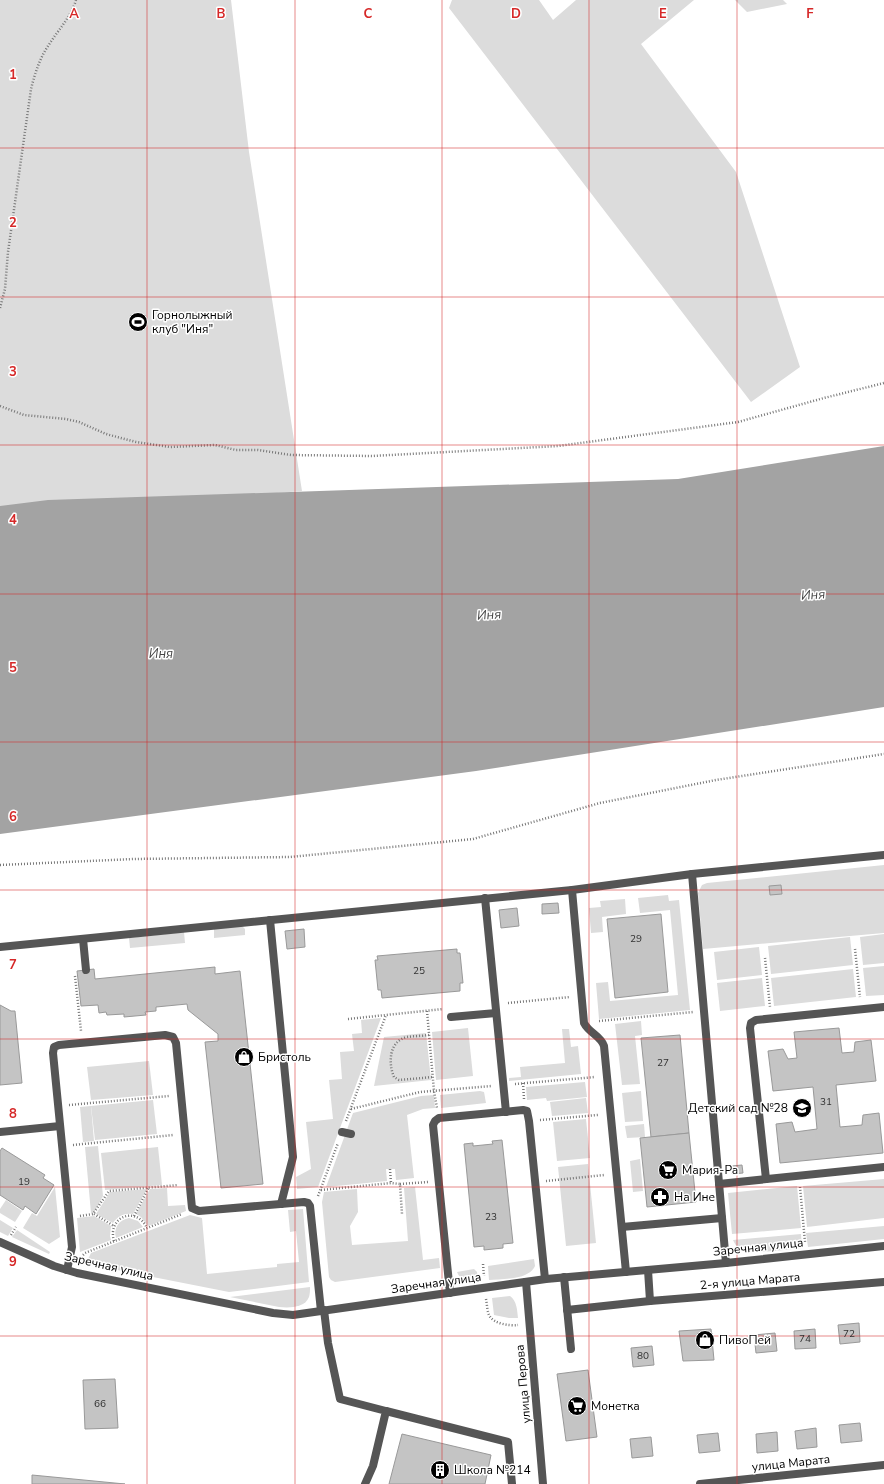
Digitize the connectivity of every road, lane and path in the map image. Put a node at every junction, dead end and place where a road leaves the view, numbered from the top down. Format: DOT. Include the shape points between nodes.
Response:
graph roads {
  1 [pos="76,0"];
  2 [pos="0,308"];
  3 [pos="884,383"];
  4 [pos="0,406"];
  5 [pos="884,754"];
  6 [pos="884,855"];
  7 [pos="0,865"];
  8 [pos="692,874"];
  9 [pos="572,890"];
  10 [pos="485,898"];
  11 [pos="270,920"];
  12 [pos="83,939"];
  13 [pos="0,947"];
  14 [pos="855,949"];
  15 [pos="765,958"];
  16 [pos="75,970"];
  17 [pos="86,970"];
  18 [pos="884,1007"];
  19 [pos="861,1010"];
  20 [pos="427,1011"];
  21 [pos="704,1011"];
  22 [pos="496,1013"];
  23 [pos="386,1015"];
  24 [pos="451,1017"];
  25 [pos="771,1019"];
  26 [pos="584,1023"];
  27 [pos="429,1035"];
  28 [pos="82,1043"];
  29 [pos="607,1076"];
  30 [pos="433,1077"];
  31 [pos="503,1085"];
  32 [pos="434,1091"];
  33 [pos="181,1094"];
  34 [pos="58,1106"];
  35 [pos="351,1109"];
  36 [pos="506,1112"];
  37 [pos="611,1114"];
  38 [pos="439,1118"];
  39 [pos="529,1121"];
  40 [pos="60,1126"];
  41 [pos="0,1132"];
  42 [pos="342,1132"];
  43 [pos="185,1134"];
  44 [pos="351,1134"];
  45 [pos="62,1146"];
  46 [pos="884,1167"];
  47 [pos="390,1169"];
  48 [pos="617,1174"];
  49 [pos="766,1179"];
  50 [pos="535,1182"];
  51 [pos="391,1183"];
  52 [pos="416,1183"];
  53 [pos="190,1184"];
  54 [pos="400,1184"];
  55 [pos="719,1184"];
  56 [pos="800,1186"];
  57 [pos="149,1188"];
  58 [pos="320,1190"];
  59 [pos="308,1203"];
  60 [pos="281,1204"];
  61 [pos="192,1208"];
  62 [pos="93,1214"];
  63 [pos="402,1214"];
  64 [pos="134,1216"];
  65 [pos="69,1217"];
  66 [pos="722,1218"];
  67 [pos="114,1226"];
  68 [pos="622,1227"];
  69 [pos="147,1228"];
  70 [pos="114,1241"];
  71 [pos="0,1242"];
  72 [pos="884,1246"];
  73 [pos="806,1255"];
  74 [pos="82,1257"];
  75 [pos="726,1263"];
  76 [pos="483,1264"];
  77 [pos="67,1270"];
  78 [pos="648,1270"];
  79 [pos="626,1272"];
  80 [pos="564,1278"];
  81 [pos="545,1279"];
  82 [pos="485,1282"];
  83 [pos="526,1282"];
  84 [pos="884,1282"];
  85 [pos="450,1293"];
  86 [pos="486,1299"];
  87 [pos="650,1301"];
  88 [pos="567,1310"];
  89 [pos="322,1311"];
  90 [pos="523,1325"];
  91 [pos="571,1349"];
  92 [pos="386,1411"];
  93 [pos="884,1465"];
  94 [pos="365,1484"];
  95 [pos="512,1484"];
  96 [pos="543,1484"];
  97 [pos="700,1484"];
  1 -- 2 [label="path" via="35,73 8,252 5,289"];
  3 -- 4 [label="path" via="738,422 558,446 372,456 291,455 215,446 170,447 106,434 66,419 24,415"];
  5 -- 7 [label="path" via="716,780 600,803 473,839 290,857 134,858"];
  6 -- 8 [label="street"];
  8 -- 9 [label="street"];
  8 -- 21 [label="street"];
  9 -- 10 [label="street"];
  9 -- 26 [label="street"];
  10 -- 11 [label="street"];
  10 -- 22 [label="street"];
  11 -- 12 [label="street"];
  11 -- 60 [label="street" via="293,1157"];
  12 -- 13 [label="street"];
  12 -- 17 [label="street"];
  14 -- 19 [label="path"];
  15 -- 25 [label="path"];
  16 -- 28 [label="path"];
  18 -- 19 [label="street"];
  19 -- 25 [label="street"];
  20 -- 27 [label="path"];
  21 -- 26 [label="path"];
  21 -- 55 [label="street"];
  22 -- 24 [label="street"];
  22 -- 31 [label="street"];
  23 -- 35 [label="path"];
  25 -- 49 [label="street" via="756,1020 751,1023 750,1028"];
  26 -- 29 [label="street" via="603,1042"];
  27 -- 30 [label="path"];
  27 -- 30 [label="path" via="399,1041 393,1047 390,1057 391,1070 394,1077 399,1080"];
  28 -- 33 [label="street" via="165,1035 173,1037 176,1043"];
  28 -- 34 [label="street" via="54,1047"];
  29 -- 31 [label="path"];
  29 -- 37 [label="street"];
  30 -- 32 [label="path"];
  31 -- 32 [label="path"];
  31 -- 36 [label="street"];
  32 -- 35 [label="path"];
  32 -- 38 [label="path"];
  33 -- 34 [label="path"];
  33 -- 43 [label="street"];
  34 -- 40 [label="street"];
  35 -- 42 [label="path"];
  36 -- 38 [label="street"];
  36 -- 39 [label="street" via="527,1111"];
  37 -- 39 [label="path"];
  37 -- 48 [label="street"];
  38 -- 85 [label="street" via="433,1125"];
  39 -- 50 [label="street"];
  40 -- 41 [label="street"];
  40 -- 45 [label="street"];
  42 -- 44 [label="street"];
  42 -- 58 [label="path"];
  43 -- 45 [label="path"];
  43 -- 53 [label="street"];
  45 -- 65 [label="street"];
  46 -- 49 [label="street"];
  47 -- 51 [label="path"];
  48 -- 50 [label="path"];
  48 -- 68 [label="street"];
  49 -- 55 [label="street"];
  50 -- 81 [label="street"];
  51 -- 54 [label="path"];
  51 -- 58 [label="path"];
  52 -- 54 [label="path"];
  53 -- 57 [label="path"];
  53 -- 61 [label="street"];
  54 -- 63 [label="path"];
  55 -- 66 [label="street"];
  56 -- 73 [label="path"];
  57 -- 62 [label="path" via="108,1191"];
  57 -- 64 [label="path"];
  58 -- 59 [label="path" via="318,1196"];
  59 -- 60 [label="street"];
  59 -- 89 [label="street"];
  60 -- 61 [label="street" via="200,1211"];
  61 -- 69 [label="path" via="186,1213"];
  62 -- 65 [label="path"];
  62 -- 67 [label="path"];
  64 -- 67 [label="path" via="123,1217"];
  64 -- 69 [label="path"];
  65 -- 77 [label="street" via="72,1247"];
  66 -- 68 [label="street"];
  66 -- 75 [label="street"];
  67 -- 70 [label="path"];
  68 -- 79 [label="street"];
  69 -- 70 [label="path"];
  70 -- 74 [label="path" via="85,1253"];
  71 -- 77 [label="street, Заречная улица"];
  72 -- 73 [label="street, Заречная улица"];
  73 -- 75 [label="street, Заречная улица"];
  75 -- 78 [label="street, Заречная улица"];
  76 -- 82 [label="path"];
  77 -- 89 [label="street, Заречная улица" via="272,1313 293,1315"];
  78 -- 79 [label="street, Заречная улица"];
  78 -- 87 [label="street"];
  79 -- 80 [label="street, Заречная улица"];
  80 -- 81 [label="street, Заречная улица"];
  80 -- 88 [label="street"];
  81 -- 83 [label="street, Заречная улица"];
  83 -- 85 [label="street, Заречная улица"];
  83 -- 96 [label="street, улица Перова"];
  84 -- 87 [label="street, 2-я улица Марата"];
  85 -- 89 [label="street, Заречная улица"];
  86 -- 90 [label="path" via="489,1315 493,1319 512,1326"];
  87 -- 88 [label="street, 2-я улица Марата"];
  88 -- 91 [label="street"];
  89 -- 92 [label="street" via="340,1399"];
  92 -- 94 [label="street" via="373,1466"];
  92 -- 95 [label="street" via="508,1442"];
  93 -- 97 [label="street, улица Марата"];
}
